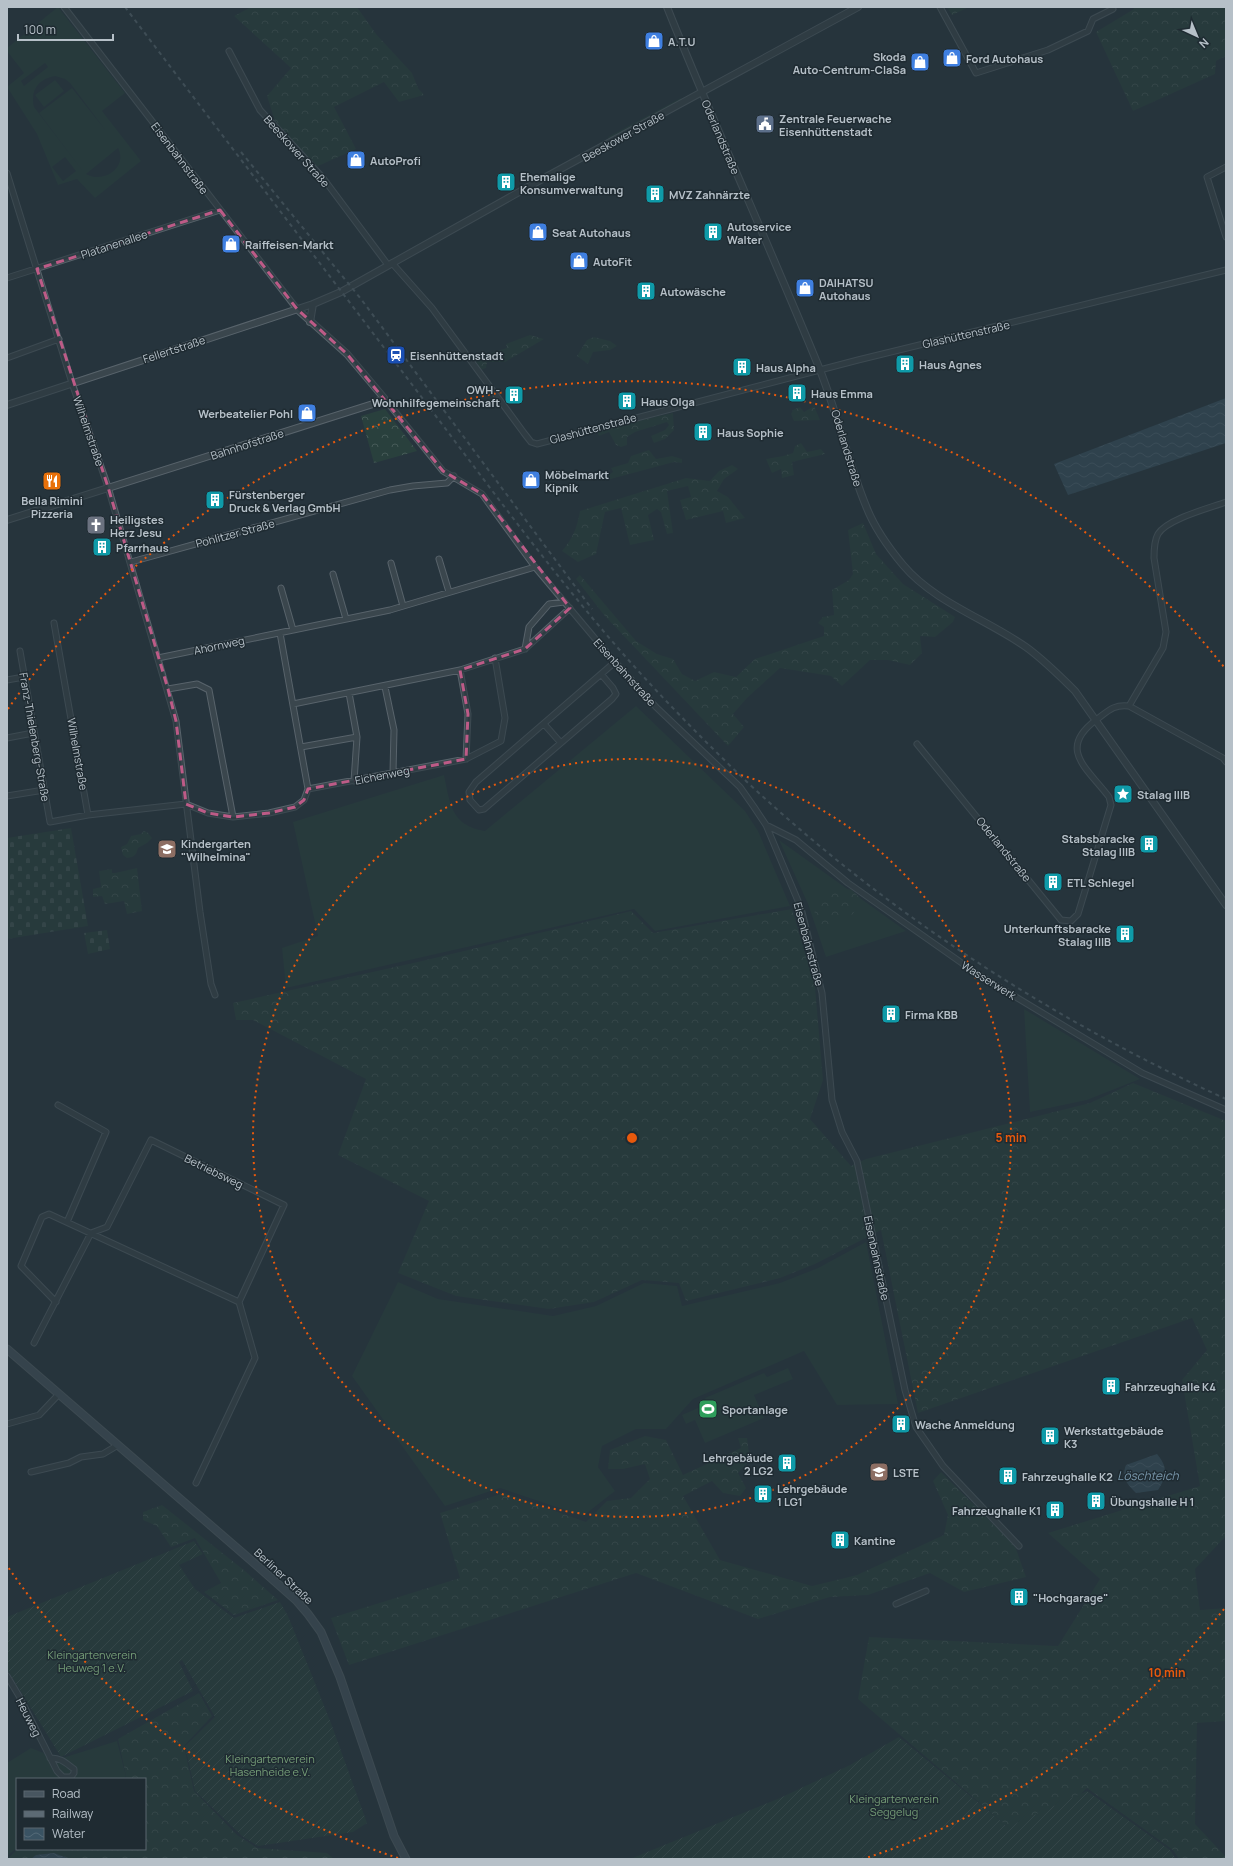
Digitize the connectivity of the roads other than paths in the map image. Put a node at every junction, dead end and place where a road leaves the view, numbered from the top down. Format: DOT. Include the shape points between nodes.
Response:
graph roads {
  1 [pos="64,7"];
  2 [pos="668,7"];
  3 [pos="858,7"];
  4 [pos="940,7"];
  5 [pos="1113,9"];
  6 [pos="229,51"];
  7 [pos="702,92"];
  8 [pos="1226,167"];
  9 [pos="7,173"];
  10 [pos="220,210"];
  11 [pos="1226,237"];
  12 [pos="390,264"];
  13 [pos="37,269"];
  14 [pos="1226,270"];
  15 [pos="7,278"];
  16 [pos="341,292"];
  17 [pos="313,304"];
  18 [pos="297,309"];
  19 [pos="310,322"];
  20 [pos="59,339"];
  21 [pos="7,358"];
  22 [pos="820,370"];
  23 [pos="72,383"];
  24 [pos="384,398"];
  25 [pos="7,405"];
  26 [pos="454,476"];
  27 [pos="108,487"];
  28 [pos="1226,502"];
  29 [pos="7,520"];
  30 [pos="440,559"];
  31 [pos="131,562"];
  32 [pos="391,563"];
  33 [pos="535,567"];
  34 [pos="333,574"];
  35 [pos="281,588"];
  36 [pos="449,592"];
  37 [pos="564,602"];
  38 [pos="403,606"];
  39 [pos="570,608"];
  40 [pos="346,619"];
  41 [pos="54,623"];
  42 [pos="293,630"];
  43 [pos="280,633"];
  44 [pos="525,649"];
  45 [pos="20,651"];
  46 [pos="158,658"];
  47 [pos="495,658"];
  48 [pos="615,662"];
  49 [pos="460,670"];
  50 [pos="601,674"];
  51 [pos="24,677"];
  52 [pos="7,680"];
  53 [pos="385,687"];
  54 [pos="168,689"];
  55 [pos="349,693"];
  56 [pos="293,704"];
  57 [pos="1129,706"];
  58 [pos="1096,720"];
  59 [pos="544,724"];
  60 [pos="33,733"];
  61 [pos="357,737"];
  62 [pos="7,738"];
  63 [pos="561,743"];
  64 [pos="917,744"];
  65 [pos="300,747"];
  66 [pos="466,759"];
  67 [pos="1226,762"];
  68 [pos="393,773"];
  69 [pos="354,781"];
  70 [pos="308,789"];
  71 [pos="44,790"];
  72 [pos="7,796"];
  73 [pos="186,804"];
  74 [pos="88,815"];
  75 [pos="233,817"];
  76 [pos="766,826"];
  77 [pos="1226,905"];
  78 [pos="215,995"];
  79 [pos="58,1105"];
  80 [pos="1226,1110"];
  81 [pos="67,1222"];
  82 [pos="91,1233"];
  83 [pos="56,1302"];
  84 [pos="239,1302"];
  85 [pos="34,1344"];
  86 [pos="7,1349"];
  87 [pos="59,1394"];
  88 [pos="7,1424"];
  89 [pos="118,1445"];
  90 [pos="31,1472"];
  91 [pos="196,1483"];
  92 [pos="1019,1546"];
  93 [pos="926,1591"];
  94 [pos="896,1604"];
  95 [pos="7,1676"];
  96 [pos="50,1758"];
  97 [pos="406,1859"];
  1 -- 10 [label="street, Eisenbahnstraße"];
  2 -- 7 [label="street, Oderlandstraße"];
  3 -- 7 [label="street, Beeskower Straße"];
  4 -- 5 [label="street" via="976,73 1048,50 1088,31 1093,19"];
  6 -- 12 [label="street, Beeskower Straße" via="260,110 323,178"];
  7 -- 12 [label="street, Beeskower Straße"];
  7 -- 22 [label="street, Oderlandstraße"];
  8 -- 11 [label="street" via="1207,177"];
  9 -- 13 [label="street, Wilhelmstraße"];
  10 -- 13 [label="street, Platanenallee"];
  10 -- 18 [label="street, Eisenbahnstraße"];
  12 -- 16 [label="street, Beeskower Straße"];
  12 -- 22 [label="street, Glashüttenstraße" via="432,308 533,444"];
  13 -- 15 [label="street, Platanenallee"];
  13 -- 20 [label="street, Wilhelmstraße"];
  14 -- 22 [label="street, Glashüttenstraße"];
  16 -- 17 [label="street, Fellertstraße"];
  17 -- 18 [label="street, Fellertstraße"];
  17 -- 19 [label="street"];
  18 -- 19 [label="street"];
  18 -- 23 [label="street, Fellertstraße"];
  19 -- 24 [label="street" via="347,354"];
  20 -- 21 [label="street"];
  20 -- 23 [label="street, Wilhelmstraße"];
  22 -- 58 [label="street, Oderlandstraße" via="866,507 882,537 903,564 911,574 934,592 1041,658 1075,691"];
  23 -- 25 [label="street, Fellertstraße"];
  23 -- 27 [label="street, Wilhelmstraße"];
  24 -- 26 [label="street, Eisenbahnstraße" via="429,456 443,471"];
  24 -- 27 [label="street, Bahnhofstraße" via="373,404"];
  26 -- 31 [label="street, Pohlitzer Straße" via="447,483 390,490"];
  26 -- 33 [label="street, Eisenbahnstraße" via="482,494"];
  27 -- 29 [label="street, Bahnhofstraße"];
  27 -- 31 [label="street, Wilhelmstraße"];
  28 -- 57 [label="street" via="1174,521 1159,533 1154,558 1166,632 1163,648"];
  30 -- 36 [label="street"];
  31 -- 46 [label="street, Wilhelmstraße"];
  32 -- 38 [label="street"];
  33 -- 36 [label="street, Ahornweg"];
  33 -- 37 [label="street, Eisenbahnstraße"];
  34 -- 40 [label="street"];
  35 -- 42 [label="street"];
  36 -- 38 [label="street, Ahornweg"];
  37 -- 39 [label="street, Eisenbahnstraße"];
  37 -- 44 [label="street" via="549,604 529,627"];
  38 -- 40 [label="street, Ahornweg"];
  39 -- 44 [label="street"];
  39 -- 48 [label="street, Eisenbahnstraße"];
  40 -- 42 [label="street, Ahornweg"];
  41 -- 74 [label="street, Wilhelmstraße"];
  42 -- 43 [label="street, Ahornweg"];
  43 -- 46 [label="street, Ahornweg"];
  43 -- 56 [label="street"];
  44 -- 47 [label="street"];
  45 -- 51 [label="street, Franz-Thielenberg-Straße"];
  46 -- 54 [label="street, Wilhelmstraße"];
  47 -- 49 [label="street"];
  47 -- 66 [label="street, Eichenweg" via="505,718 501,741"];
  48 -- 50 [label="street"];
  48 -- 76 [label="street, Eisenbahnstraße" via="656,707 740,787"];
  49 -- 53 [label="street"];
  49 -- 66 [label="street" via="468,714"];
  50 -- 59 [label="street"];
  50 -- 63 [label="street" via="616,694"];
  51 -- 52 [label="street"];
  51 -- 60 [label="street, Franz-Thielenberg-Straße"];
  53 -- 55 [label="street"];
  53 -- 68 [label="street" via="394,730"];
  54 -- 73 [label="street, Wilhelmstraße" via="176,721"];
  54 -- 75 [label="street" via="197,684 209,690"];
  55 -- 56 [label="street"];
  55 -- 61 [label="street"];
  56 -- 65 [label="street"];
  57 -- 58 [label="street, Oderlandstraße" via="1120,705"];
  57 -- 67 [label="street"];
  58 -- 64 [label="street, Oderlandstraße" via="1078,738 1076,749 1079,758 1109,797 1111,805 1078,914 1071,921 1061,920"];
  58 -- 77 [label="street, Oderlandstraße"];
  59 -- 63 [label="street"];
  59 -- 63 [label="street" via="472,787 469,792 470,800 479,810 484,809"];
  60 -- 62 [label="street"];
  60 -- 71 [label="street, Franz-Thielenberg-Straße"];
  61 -- 65 [label="street"];
  61 -- 69 [label="street"];
  65 -- 70 [label="street"];
  66 -- 68 [label="street, Eichenweg"];
  68 -- 69 [label="street, Eichenweg"];
  69 -- 70 [label="street, Eichenweg"];
  70 -- 75 [label="street" via="304,800 295,807"];
  71 -- 72 [label="street"];
  71 -- 74 [label="street, Franz-Thielenberg-Straße" via="50,822"];
  73 -- 74 [label="street"];
  73 -- 75 [label="street" via="208,813"];
  73 -- 78 [label="street, Wilhelmstraße" via="202,926"];
  76 -- 80 [label="street, Wasserwerk" via="796,840 848,883 976,973 1142,1073"];
  76 -- 92 [label="street, Eisenbahnstraße" via="801,908 822,992 832,1100 842,1132 857,1161 914,1422 943,1466"];
  79 -- 81 [label="street" via="106,1132"];
  81 -- 82 [label="street"];
  81 -- 83 [label="street" via="48,1214 42,1217 21,1266"];
  82 -- 83 [label="street"];
  82 -- 84 [label="street"];
  82 -- 84 [label="street, Betriebsweg" via="107,1227 151,1140 284,1205"];
  83 -- 85 [label="street"];
  84 -- 91 [label="street" via="255,1358"];
  86 -- 87 [label="main road, Berliner Straße"];
  87 -- 88 [label="street" via="39,1415"];
  87 -- 89 [label="main road, Berliner Straße"];
  89 -- 90 [label="street" via="103,1454 81,1457 69,1463"];
  89 -- 97 [label="main road, Berliner Straße" via="296,1600 321,1632 340,1677 394,1836"];
  93 -- 94 [label="street"];
  95 -- 96 [label="street, Heuweg"];
  96 -- 96 [label="street, Heuweg" via="60,1759 74,1769 71,1777 63,1776 57,1771"];
}
